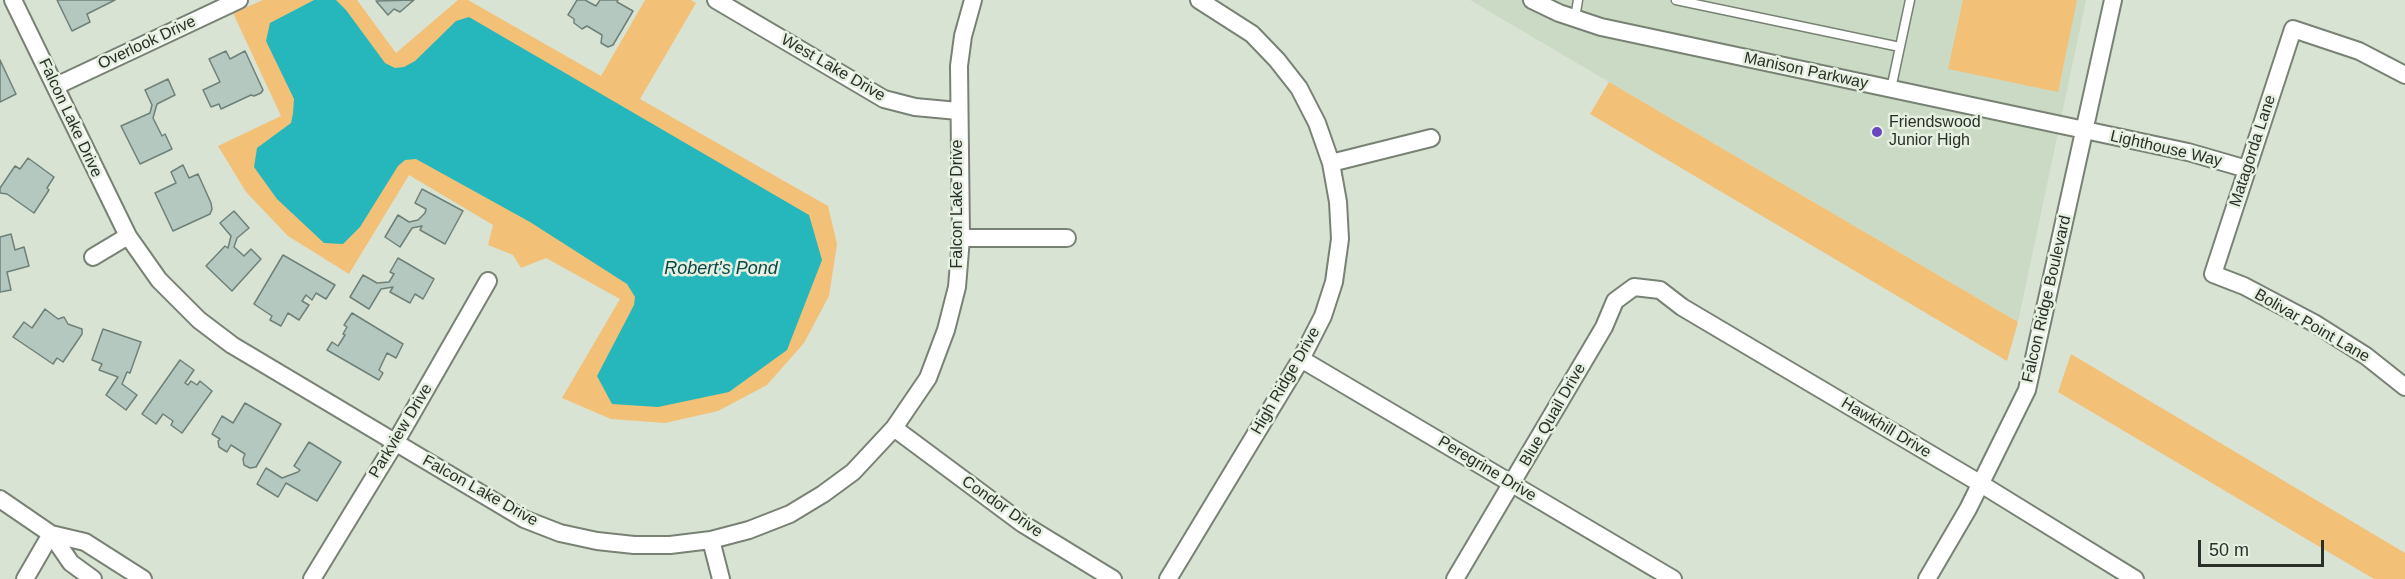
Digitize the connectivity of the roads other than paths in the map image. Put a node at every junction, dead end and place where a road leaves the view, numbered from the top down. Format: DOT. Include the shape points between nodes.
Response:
graph roads {
  1 [pos="13,0"];
  2 [pos="239,0"];
  3 [pos="716,0"];
  4 [pos="973,0"];
  5 [pos="1199,0"];
  6 [pos="1532,0"];
  7 [pos="1578,0"];
  8 [pos="1676,0"];
  9 [pos="1909,0"];
  10 [pos="2113,0"];
  11 [pos="1575,18"];
  12 [pos="1900,47"];
  13 [pos="2405,75"];
  14 [pos="56,86"];
  15 [pos="1891,90"];
  16 [pos="958,111"];
  17 [pos="2085,130"];
  18 [pos="1431,138"];
  19 [pos="1331,163"];
  20 [pos="2247,169"];
  21 [pos="128,236"];
  22 [pos="961,238"];
  23 [pos="1067,238"];
  24 [pos="93,257"];
  25 [pos="2213,274"];
  26 [pos="488,281"];
  27 [pos="1634,287"];
  28 [pos="1301,359"];
  29 [pos="2405,387"];
  30 [pos="894,428"];
  31 [pos="395,443"];
  32 [pos="1513,484"];
  33 [pos="1981,484"];
  34 [pos="0,499"];
  35 [pos="51,534"];
  36 [pos="711,540"];
  37 [pos="25,579"];
  38 [pos="93,579"];
  39 [pos="143,579"];
  40 [pos="312,579"];
  41 [pos="721,579"];
  42 [pos="1113,579"];
  43 [pos="1168,579"];
  44 [pos="1455,579"];
  45 [pos="1673,579"];
  46 [pos="1927,579"];
  47 [pos="2135,579"];
  1 -- 14 [label="street, Falcon Lake Drive"];
  2 -- 14 [label="street, Overlook Drive"];
  3 -- 16 [label="street, West Lake Drive" via="884,99"];
  4 -- 16 [label="street, Falcon Lake Drive" via="958,66"];
  5 -- 19 [label="street, High Ridge Drive" via="1252,34 1277,60 1299,88"];
  6 -- 11 [label="street, Manison Parkway"];
  7 -- 11 [label="lane"];
  8 -- 12 [label="lane"];
  9 -- 12 [label="lane"];
  10 -- 17 [label="street, Falcon Ridge Boulevard"];
  11 -- 15 [label="street, Manison Parkway"];
  12 -- 15 [label="lane"];
  13 -- 20 [label="street, Matagorda Lane" via="2359,51 2293,29"];
  14 -- 21 [label="street, Falcon Lake Drive"];
  15 -- 17 [label="street, Manison Parkway"];
  16 -- 22 [label="street, Falcon Lake Drive"];
  17 -- 20 [label="street, Lighthouse Way" via="2206,156"];
  17 -- 33 [label="street, Falcon Ridge Boulevard" via="2027,390"];
  18 -- 19 [label="street"];
  19 -- 28 [label="street, High Ridge Drive" via="1340,239 1334,282 1323,316"];
  20 -- 25 [label="street, Matagorda Lane"];
  21 -- 24 [label="street"];
  21 -- 31 [label="street, Falcon Lake Drive" via="159,280 199,320 232,345"];
  22 -- 23 [label="street"];
  22 -- 30 [label="street, Falcon Lake Drive" via="957,288 946,330 928,378"];
  25 -- 29 [label="street, Bolivar Point Lane" via="2314,323"];
  26 -- 31 [label="street, Parkview Drive"];
  27 -- 32 [label="street, Blue Quail Drive" via="1615,301 1604,327"];
  27 -- 33 [label="street, Hawkhill Drive" via="1660,290 1682,307"];
  28 -- 32 [label="street, Peregrine Drive"];
  28 -- 43 [label="street, High Ridge Drive"];
  30 -- 36 [label="street, Falcon Lake Drive" via="853,472 823,494 790,514"];
  30 -- 42 [label="street, Condor Drive" via="1023,524"];
  31 -- 36 [label="street, Falcon Lake Drive" via="525,519 560,533 634,545"];
  31 -- 40 [label="street, Parkview Drive"];
  32 -- 44 [label="street, Blue Quail Drive"];
  32 -- 45 [label="street, Peregrine Drive"];
  33 -- 46 [label="street, Falcon Ridge Boulevard"];
  33 -- 47 [label="street, Hawkhill Drive"];
  34 -- 35 [label="street"];
  35 -- 37 [label="street"];
  35 -- 38 [label="street" via="71,563"];
  35 -- 39 [label="street" via="85,542"];
  36 -- 41 [label="street"];
}
